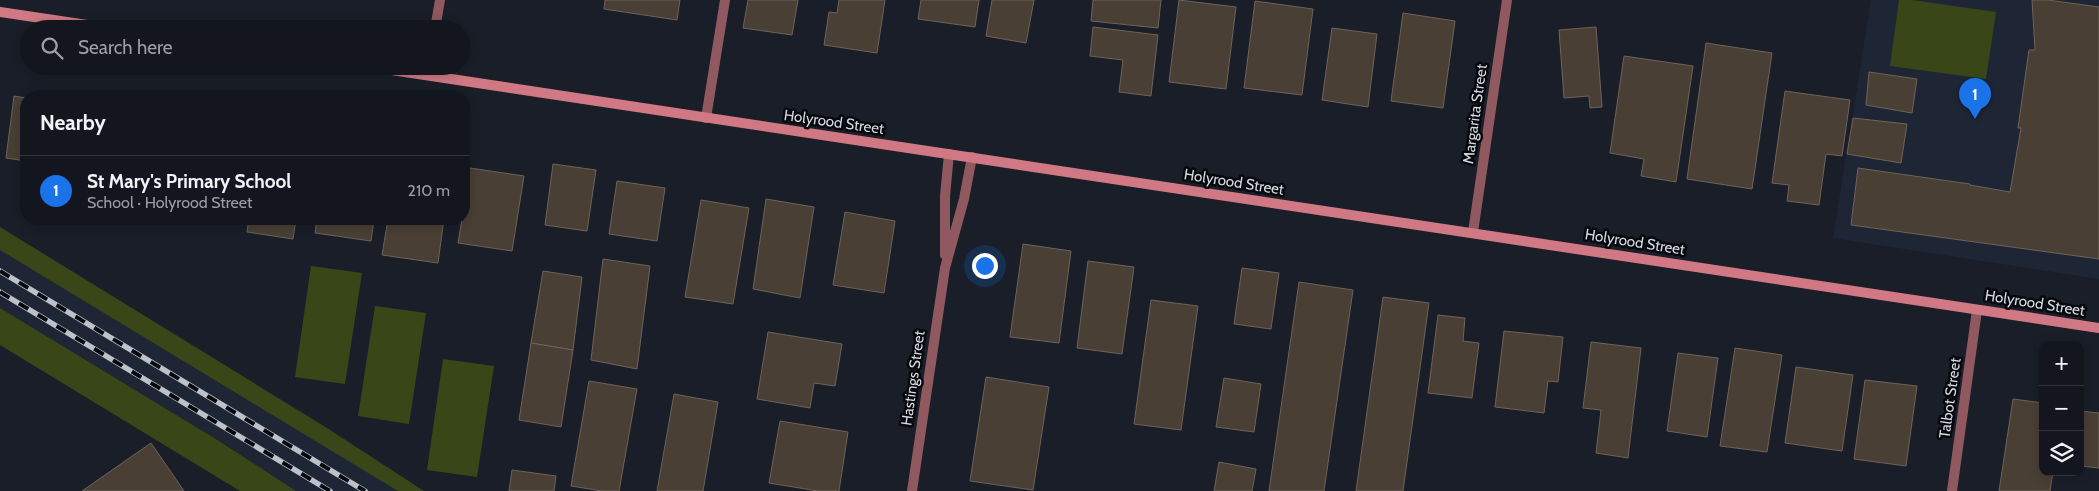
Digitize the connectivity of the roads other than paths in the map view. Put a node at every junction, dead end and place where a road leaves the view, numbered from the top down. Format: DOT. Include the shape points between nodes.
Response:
graph roads {
  1 [pos="440,0"];
  2 [pos="724,0"];
  3 [pos="1507,0"];
  4 [pos="0,12"];
  5 [pos="54,20"];
  6 [pos="437,20"];
  7 [pos="453,75"];
  8 [pos="706,118"];
  9 [pos="949,154"];
  10 [pos="972,158"];
  11 [pos="1473,232"];
  12 [pos="944,268"];
  13 [pos="1977,310"];
  14 [pos="2099,328"];
  15 [pos="912,491"];
  16 [pos="1952,491"];
  1 -- 6 [label="street"];
  2 -- 8 [label="street"];
  3 -- 11 [label="street, Margarita Street"];
  4 -- 5 [label="street"];
  7 -- 8 [label="street, Holyrood Street"];
  8 -- 9 [label="street, Holyrood Street"];
  9 -- 10 [label="street, Holyrood Street"];
  9 -- 12 [label="street, Hastings Street"];
  10 -- 11 [label="street, Holyrood Street"];
  10 -- 12 [label="street, Hastings Street"];
  11 -- 13 [label="street, Holyrood Street"];
  12 -- 15 [label="street, Hastings Street"];
  13 -- 14 [label="street, Holyrood Street"];
  13 -- 16 [label="street, Talbot Street"];
}
